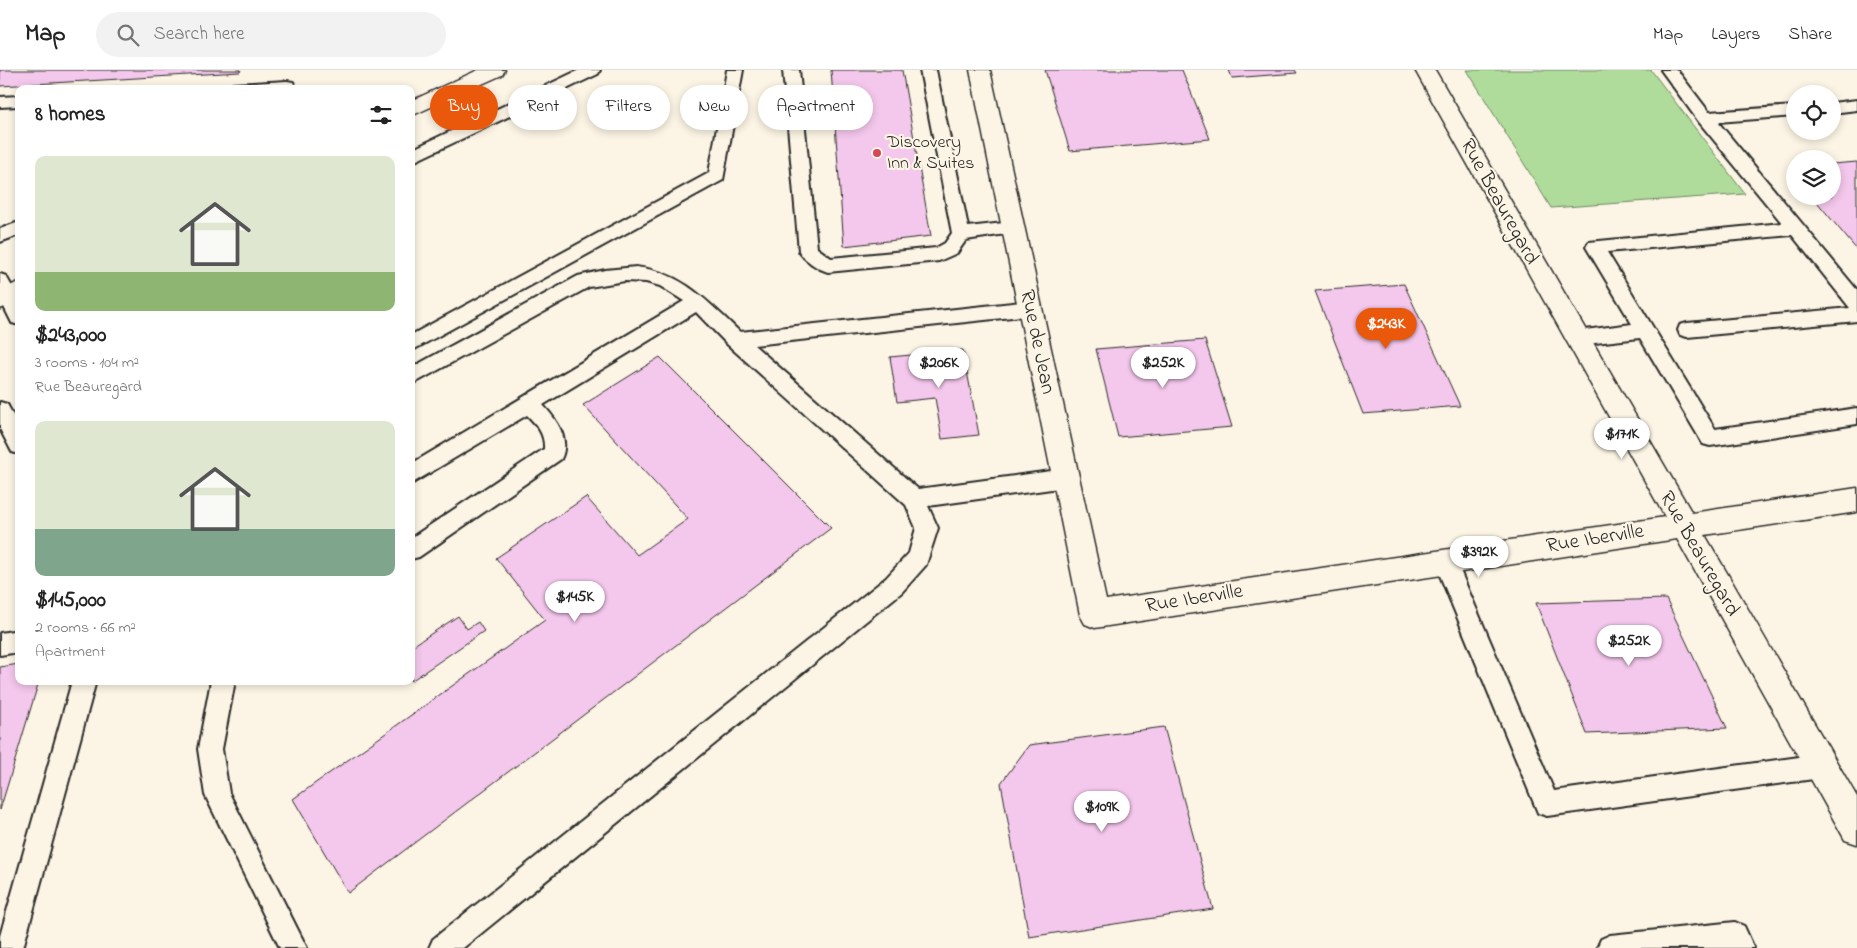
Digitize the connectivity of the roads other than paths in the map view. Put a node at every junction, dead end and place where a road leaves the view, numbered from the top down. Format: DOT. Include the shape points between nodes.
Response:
graph roads {
  1 [pos="294,70"];
  2 [pos="495,70"];
  3 [pos="592,70"];
  4 [pos="735,70"];
  5 [pos="791,70"];
  6 [pos="928,70"];
  7 [pos="980,70"];
  8 [pos="1425,70"];
  9 [pos="1669,70"];
  10 [pos="287,85"];
  11 [pos="15,101"];
  12 [pos="0,102"];
  13 [pos="1857,106"];
  14 [pos="415,107"];
  15 [pos="1841,107"];
  16 [pos="1786,112"];
  17 [pos="1706,118"];
  18 [pos="415,156"];
  19 [pos="1013,228"];
  20 [pos="1796,228"];
  21 [pos="15,230"];
  22 [pos="961,234"];
  23 [pos="0,236"];
  24 [pos="7,292"];
  25 [pos="698,302"];
  26 [pos="1857,303"];
  27 [pos="1030,308"];
  28 [pos="15,309"];
  29 [pos="1857,314"];
  30 [pos="1645,330"];
  31 [pos="1687,330"];
  32 [pos="1576,338"];
  33 [pos="735,340"];
  34 [pos="415,342"];
  35 [pos="415,375"];
  36 [pos="529,404"];
  37 [pos="0,410"];
  38 [pos="1857,416"];
  39 [pos="15,438"];
  40 [pos="415,473"];
  41 [pos="1066,478"];
  42 [pos="914,499"];
  43 [pos="1857,500"];
  44 [pos="1683,525"];
  45 [pos="415,547"];
  46 [pos="1444,562"];
  47 [pos="1095,614"];
  48 [pos="15,642"];
  49 [pos="0,644"];
  50 [pos="83,685"];
  51 [pos="222,685"];
  52 [pos="1821,766"];
  53 [pos="1857,828"];
  54 [pos="10,948"];
  55 [pos="294,948"];
  56 [pos="442,948"];
  57 [pos="1610,948"];
  58 [pos="1741,948"];
  1 -- 10 [label="lane"];
  2 -- 14 [label="street"];
  3 -- 18 [label="lane"];
  4 -- 34 [label="lane" via="718,176"];
  5 -- 22 [label="lane" via="808,251 828,265 939,254 952,248"];
  6 -- 22 [label="lane"];
  7 -- 19 [label="street, Rue de Jean"];
  8 -- 32 [label="street, Rue Beauregard"];
  9 -- 17 [label="lane"];
  11 -- 12 [label="lane"];
  13 -- 15 [label="lane"];
  16 -- 17 [label="lane"];
  17 -- 20 [label="lane"];
  19 -- 22 [label="lane"];
  19 -- 27 [label="street, Rue de Jean"];
  20 -- 26 [label="lane"];
  20 -- 30 [label="lane" via="1595,247"];
  21 -- 23 [label="lane"];
  24 -- 28 [label="lane"];
  25 -- 33 [label="lane"];
  25 -- 35 [label="lane" via="665,280 638,273 584,281"];
  25 -- 36 [label="lane"];
  27 -- 33 [label="lane"];
  27 -- 41 [label="street, Rue de Jean"];
  29 -- 31 [label="lane"];
  30 -- 32 [label="lane"];
  30 -- 38 [label="lane" via="1710,438"];
  32 -- 44 [label="street, Rue Beauregard"];
  33 -- 42 [label="lane"];
  36 -- 40 [label="lane"];
  36 -- 45 [label="lane" via="550,427 556,442 554,453"];
  37 -- 39 [label="lane"];
  41 -- 42 [label="lane"];
  41 -- 47 [label="street, Rue de Jean"];
  42 -- 56 [label="lane" via="926,528 918,558 894,585"];
  43 -- 44 [label="street, Rue Iberville"];
  44 -- 46 [label="street, Rue Iberville"];
  44 -- 52 [label="street, Rue Beauregard"];
  46 -- 47 [label="street, Rue Iberville"];
  46 -- 52 [label="lane" via="1547,804"];
  48 -- 49 [label="lane"];
  50 -- 54 [label="lane"];
  51 -- 55 [label="lane" via="210,749 217,795"];
  52 -- 53 [label="street, Rue Beauregard"];
  57 -- 58 [label="lane" via="1735,934"];
}
